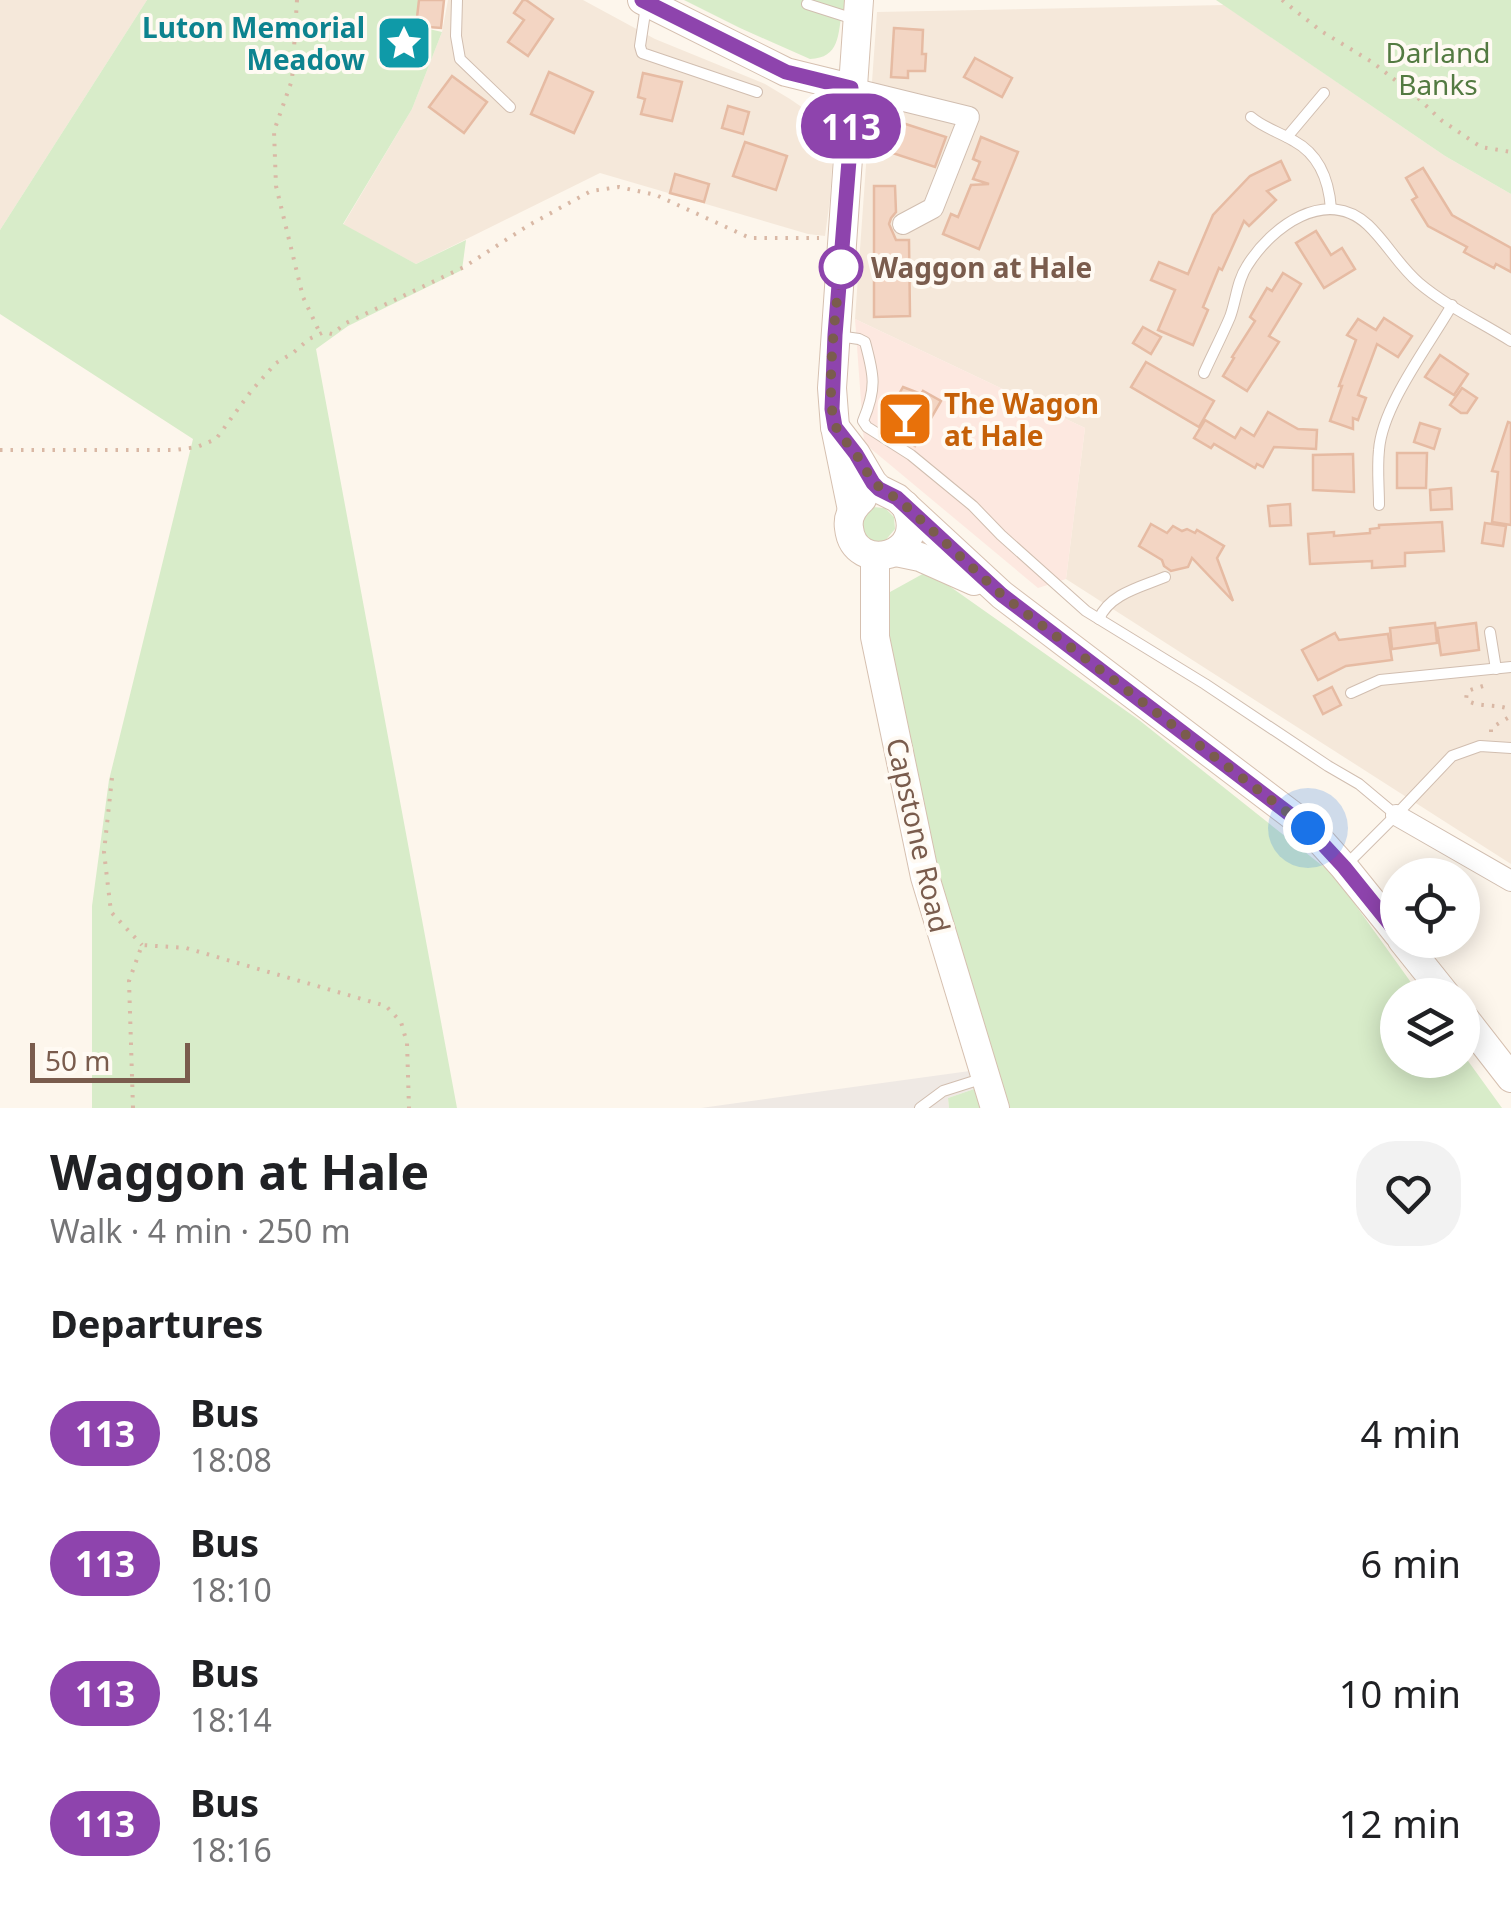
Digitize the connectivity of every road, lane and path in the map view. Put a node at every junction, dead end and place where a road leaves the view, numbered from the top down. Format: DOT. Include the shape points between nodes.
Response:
graph roads {
  1 [pos="297,0"];
  2 [pos="457,0"];
  3 [pos="1282,0"];
  4 [pos="644,1"];
  5 [pos="808,4"];
  6 [pos="858,10"];
  7 [pos="851,88"];
  8 [pos="757,92"];
  9 [pos="1324,93"];
  10 [pos="510,107"];
  11 [pos="1251,118"];
  12 [pos="1288,137"];
  13 [pos="1511,152"];
  14 [pos="1331,209"];
  15 [pos="903,224"];
  16 [pos="843,239"];
  17 [pos="1452,305"];
  18 [pos="324,332"];
  19 [pos="835,335"];
  20 [pos="1511,341"];
  21 [pos="1204,374"];
  22 [pos="835,427"];
  23 [pos="0,450"];
  24 [pos="896,500"];
  25 [pos="1379,504"];
  26 [pos="852,510"];
  27 [pos="885,554"];
  28 [pos="1164,577"];
  29 [pos="1002,595"];
  30 [pos="1099,619"];
  31 [pos="1490,632"];
  32 [pos="1511,667"];
  33 [pos="1496,669"];
  34 [pos="1482,671"];
  35 [pos="1351,692"];
  36 [pos="1511,713"];
  37 [pos="1494,726"];
  38 [pos="1511,748"];
  39 [pos="112,778"];
  40 [pos="1396,815"];
  41 [pos="1344,867"];
  42 [pos="1511,882"];
  43 [pos="1380,912"];
  44 [pos="142,945"];
  45 [pos="1416,958"];
  46 [pos="1432,978"];
  47 [pos="1480,1039"];
  48 [pos="985,1078"];
  49 [pos="1511,1078"];
  50 [pos="132,1108"];
  51 [pos="408,1108"];
  52 [pos="920,1108"];
  53 [pos="995,1108"];
  1 -- 18 [label="path" via="292,80 274,131 276,186 303,297"];
  2 -- 10 [label="lane" via="460,59"];
  3 -- 13 [label="path" via="1467,138"];
  4 -- 7 [label="street" via="786,72"];
  4 -- 8 [label="lane" via="642,53"];
  5 -- 6 [label="lane" via="841,16"];
  6 -- 7 [label="street"];
  7 -- 15 [label="street" via="970,117 933,208"];
  7 -- 16 [label="street"];
  9 -- 12 [label="lane"];
  11 -- 12 [label="lane"];
  12 -- 14 [label="lane" via="1318,163"];
  14 -- 17 [label="lane" via="1365,222 1413,277"];
  14 -- 21 [label="lane" via="1282,225 1244,269"];
  16 -- 18 [label="path" via="750,238 656,195 618,187 592,191 464,267 332,334"];
  16 -- 19 [label="street"];
  17 -- 20 [label="lane"];
  17 -- 25 [label="lane" via="1383,430"];
  18 -- 23 [label="path" via="276,363 216,439 197,447"];
  19 -- 22 [label="street"];
  19 -- 30 [label="lane" via="865,342 874,376 867,426 911,455"];
  22 -- 24 [label="street" via="873,483"];
  22 -- 26 [label="street"];
  24 -- 26 [label="street" via="876,493"];
  24 -- 27 [label="street" via="910,515 910,536"];
  24 -- 29 [label="street"];
  26 -- 27 [label="street" via="852,539 865,553"];
  27 -- 29 [label="street" via="920,557"];
  27 -- 48 [label="street, Capstone Road" via="875,637 925,876"];
  28 -- 30 [label="lane" via="1111,600"];
  29 -- 41 [label="street" via="1308,828"];
  30 -- 40 [label="lane" via="1359,784"];
  31 -- 33 [label="lane"];
  32 -- 33 [label="lane"];
  33 -- 34 [label="lane"];
  34 -- 35 [label="lane" via="1380,680"];
  34 -- 36 [label="path" via="1484,685 1467,692 1466,700"];
  36 -- 37 [label="path"];
  38 -- 40 [label="lane" via="1480,746 1452,756"];
  39 -- 44 [label="path" via="104,852 111,912"];
  40 -- 41 [label="lane"];
  40 -- 42 [label="street"];
  41 -- 43 [label="street"];
  44 -- 50 [label="path" via="129,981"];
  44 -- 51 [label="path" via="186,948 386,1006 401,1022 407,1044"];
  45 -- 46 [label="street"];
  47 -- 49 [label="street"];
  48 -- 52 [label="lane" via="943,1091"];
  48 -- 53 [label="street, Capstone Road"];
}
